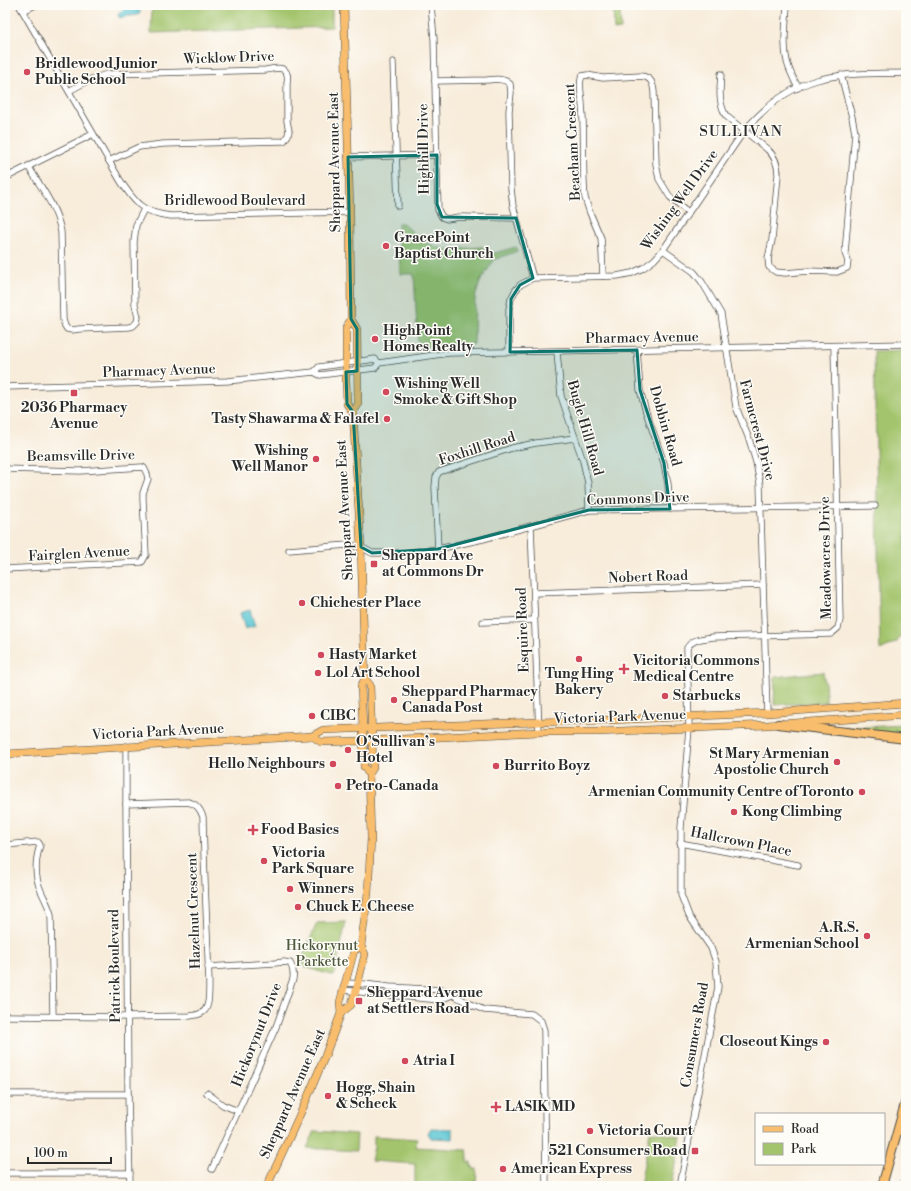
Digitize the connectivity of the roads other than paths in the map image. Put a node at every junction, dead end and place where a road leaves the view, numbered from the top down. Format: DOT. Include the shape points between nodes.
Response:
graph roads {
  1 [pos="19,5"];
  2 [pos="35,5"];
  3 [pos="344,5"];
  4 [pos="431,5"];
  5 [pos="787,5"];
  6 [pos="23,11"];
  7 [pos="393,62"];
  8 [pos="906,73"];
  9 [pos="721,74"];
  10 [pos="841,75"];
  11 [pos="435,81"];
  12 [pos="798,88"];
  13 [pos="69,91"];
  14 [pos="744,131"];
  15 [pos="93,134"];
  16 [pos="437,155"];
  17 [pos="397,156"];
  18 [pos="348,157"];
  19 [pos="109,161"];
  20 [pos="28,166"];
  21 [pos="5,178"];
  22 [pos="398,206"];
  23 [pos="144,209"];
  24 [pos="350,212"];
  25 [pos="688,212"];
  26 [pos="516,218"];
  27 [pos="663,250"];
  28 [pos="603,276"];
  29 [pos="533,278"];
  30 [pos="351,319"];
  31 [pos="906,344"];
  32 [pos="834,346"];
  33 [pos="727,348"];
  34 [pos="637,350"];
  35 [pos="510,352"];
  36 [pos="557,352"];
  37 [pos="357,361"];
  38 [pos="346,362"];
  39 [pos="379,363"];
  40 [pos="357,370"];
  41 [pos="314,372"];
  42 [pos="346,372"];
  43 [pos="5,387"];
  44 [pos="353,412"];
  45 [pos="575,438"];
  46 [pos="5,469"];
  47 [pos="148,479"];
  48 [pos="875,506"];
  49 [pos="837,507"];
  50 [pos="761,508"];
  51 [pos="670,509"];
  52 [pos="589,510"];
  53 [pos="531,527"];
  54 [pos="361,547"];
  55 [pos="438,549"];
  56 [pos="288,550"];
  57 [pos="5,569"];
  58 [pos="763,585"];
  59 [pos="534,593"];
  60 [pos="534,620"];
  61 [pos="483,622"];
  62 [pos="765,637"];
  63 [pos="365,679"];
  64 [pos="906,703"];
  65 [pos="767,713"];
  66 [pos="906,715"];
  67 [pos="689,716"];
  68 [pos="538,722"];
  69 [pos="778,724"];
  70 [pos="364,728"];
  71 [pos="372,728"];
  72 [pos="689,728"];
  73 [pos="539,732"];
  74 [pos="312,736"];
  75 [pos="906,739"];
  76 [pos="364,740"];
  77 [pos="373,740"];
  78 [pos="126,746"];
  79 [pos="5,754"];
  80 [pos="369,774"];
  81 [pos="126,804"];
  82 [pos="680,842"];
  83 [pos="5,844"];
  84 [pos="798,866"];
  85 [pos="361,946"];
  86 [pos="208,967"];
  87 [pos="358,983"];
  88 [pos="344,986"];
  89 [pos="356,991"];
  90 [pos="452,995"];
  91 [pos="341,1013"];
  92 [pos="5,1016"];
  93 [pos="53,1016"];
  94 [pos="128,1017"];
  95 [pos="207,1093"];
  96 [pos="5,1094"];
  97 [pos="128,1094"];
  98 [pos="906,1100"];
  99 [pos="238,1112"];
  100 [pos="212,1169"];
  101 [pos="5,1173"];
  102 [pos="130,1173"];
  103 [pos="906,1182"];
  104 [pos="130,1186"];
  105 [pos="267,1186"];
  106 [pos="546,1186"];
  107 [pos="680,1186"];
  108 [pos="880,1186"];
  109 [pos="905,1186"];
  1 -- 6 [label="street, Bridlewood Boulevard"];
  2 -- 6 [label="street"];
  3 -- 18 [label="main road, Sheppard Avenue East"];
  4 -- 11 [label="street, Highhill Drive"];
  5 -- 12 [label="street" via="787,62"];
  6 -- 13 [label="street, Bridlewood Boulevard"];
  7 -- 17 [label="street"];
  8 -- 10 [label="street, Wishing Well Drive"];
  9 -- 14 [label="street" via="722,110"];
  10 -- 12 [label="street, Wishing Well Drive" via="816,80"];
  10 -- 14 [label="street" via="855,133 844,253 848,261 844,270 785,273 776,272 770,267 768,259 778,165 772,154"];
  11 -- 16 [label="street, Highhill Drive"];
  11 -- 26 [label="street" via="495,79 506,80 510,84 511,189"];
  12 -- 14 [label="street, Wishing Well Drive" via="775,101"];
  13 -- 15 [label="street, Bridlewood Boulevard"];
  13 -- 19 [label="street, Wicklow Drive" via="91,79 108,74 266,70 277,67 286,71 289,131 284,142 163,144 134,149"];
  14 -- 25 [label="street, Wishing Well Drive"];
  15 -- 19 [label="street, Bridlewood Boulevard"];
  15 -- 20 [label="street"];
  16 -- 17 [label="street"];
  16 -- 26 [label="street, Highhill Drive" via="437,204 442,217"];
  17 -- 18 [label="street"];
  17 -- 22 [label="street"];
  18 -- 24 [label="main road, Sheppard Avenue East"];
  19 -- 23 [label="street, Bridlewood Boulevard" via="129,194"];
  20 -- 21 [label="street"];
  20 -- 23 [label="street" via="54,208 60,225 63,320 67,329 129,327 137,322 134,242 136,225"];
  23 -- 24 [label="street, Bridlewood Boulevard" via="171,216"];
  24 -- 30 [label="main road, Sheppard Avenue East"];
  25 -- 27 [label="street, Wishing Well Drive"];
  25 -- 28 [label="street, Beacham Crescent" via="670,197 659,179 656,164 654,92 650,79 646,76 582,76 580,83 585,198 601,238"];
  26 -- 29 [label="street"];
  27 -- 28 [label="street, Wishing Well Drive" via="654,260 632,273"];
  27 -- 33 [label="street, Farmcrest Drive" via="690,268 702,282 722,314"];
  28 -- 29 [label="street, Wishing Well Drive"];
  29 -- 35 [label="street" via="520,285 511,299"];
  30 -- 37 [label="main road, Sheppard Avenue East" via="357,329"];
  30 -- 38 [label="main road, Sheppard Avenue East" via="346,328"];
  31 -- 32 [label="street, Pharmacy Avenue"];
  32 -- 33 [label="street, Pharmacy Avenue"];
  32 -- 49 [label="street, Meadowacres Drive"];
  33 -- 34 [label="street, Pharmacy Avenue"];
  33 -- 50 [label="street, Farmcrest Drive" via="736,407 750,439 756,462"];
  34 -- 36 [label="street, Pharmacy Avenue"];
  34 -- 51 [label="street, Dobbin Road" via="640,390 664,462"];
  35 -- 36 [label="street, Pharmacy Avenue"];
  35 -- 39 [label="street, Pharmacy Avenue" via="449,353"];
  36 -- 45 [label="street, Bugle Hill Road" via="561,396"];
  37 -- 38 [label="street, Pharmacy Avenue"];
  37 -- 39 [label="street, Pharmacy Avenue" via="375,359"];
  37 -- 40 [label="main road, Sheppard Avenue East"];
  38 -- 41 [label="street, Pharmacy Avenue" via="319,367"];
  38 -- 42 [label="main road, Sheppard Avenue East"];
  39 -- 40 [label="street, Pharmacy Avenue" via="375,368"];
  40 -- 42 [label="street, Pharmacy Avenue"];
  40 -- 44 [label="main road, Sheppard Avenue East" via="358,404"];
  41 -- 42 [label="street, Pharmacy Avenue" via="320,375"];
  41 -- 43 [label="street, Pharmacy Avenue" via="227,381"];
  42 -- 44 [label="main road, Sheppard Avenue East" via="347,404"];
  44 -- 54 [label="main road, Sheppard Avenue East"];
  45 -- 52 [label="street, Bugle Hill Road" via="588,483"];
  45 -- 55 [label="street, Foxhill Road" via="512,448 439,472 435,487"];
  46 -- 47 [label="street, Beamsville Drive" via="80,471 142,467"];
  47 -- 57 [label="street, Fairglen Avenue" via="143,493 146,555 142,562"];
  48 -- 49 [label="street, Commons Drive"];
  49 -- 50 [label="street, Commons Drive"];
  49 -- 62 [label="street, Meadowacres Drive" via="840,620 838,628 831,634"];
  50 -- 51 [label="street, Commons Drive"];
  50 -- 58 [label="street, Farmcrest Drive"];
  51 -- 52 [label="street, Commons Drive"];
  52 -- 53 [label="street, Commons Drive"];
  53 -- 55 [label="street, Commons Drive"];
  53 -- 59 [label="street, Esquire Road"];
  54 -- 55 [label="street, Commons Drive" via="372,553"];
  54 -- 56 [label="street" via="346,545"];
  54 -- 63 [label="main road, Sheppard Avenue East"];
  58 -- 59 [label="street, Nobert Road"];
  58 -- 62 [label="street, Farmcrest Drive"];
  59 -- 60 [label="street, Esquire Road"];
  60 -- 61 [label="street"];
  60 -- 68 [label="street, Esquire Road"];
  62 -- 65 [label="street, Farmcrest Drive"];
  62 -- 67 [label="street, Meadowacres Drive" via="713,637 690,644 687,648"];
  63 -- 70 [label="main road, Sheppard Avenue East" via="361,686"];
  63 -- 71 [label="main road, Sheppard Avenue East" via="370,685"];
  64 -- 65 [label="main road, Victoria Park Avenue"];
  65 -- 67 [label="main road, Victoria Park Avenue"];
  66 -- 69 [label="main road, Victoria Park Avenue"];
  67 -- 68 [label="main road, Victoria Park Avenue"];
  67 -- 72 [label="street, Meadowacres Drive"];
  68 -- 71 [label="main road, Victoria Park Avenue"];
  68 -- 73 [label="street, Esquire Road"];
  69 -- 72 [label="main road, Victoria Park Avenue"];
  69 -- 75 [label="highway"];
  70 -- 71 [label="main road, Victoria Park Avenue"];
  70 -- 74 [label="main road, Victoria Park Avenue" via="323,730"];
  70 -- 76 [label="main road, Sheppard Avenue East"];
  71 -- 77 [label="main road, Sheppard Avenue East"];
  72 -- 73 [label="main road, Victoria Park Avenue"];
  72 -- 82 [label="street, Consumers Road"];
  73 -- 77 [label="main road, Victoria Park Avenue"];
  74 -- 76 [label="main road, Victoria Park Avenue" via="321,742"];
  74 -- 78 [label="main road, Victoria Park Avenue"];
  76 -- 77 [label="main road, Victoria Park Avenue"];
  76 -- 80 [label="main road, Sheppard Avenue East" via="364,767"];
  77 -- 80 [label="main road, Sheppard Avenue East" via="373,768"];
  78 -- 79 [label="main road, Victoria Park Avenue"];
  78 -- 81 [label="street, Patrick Boulevard"];
  80 -- 85 [label="main road, Sheppard Avenue East" via="368,893"];
  81 -- 86 [label="street, Hazelnut Crescent" via="188,802 201,809"];
  81 -- 94 [label="street, Patrick Boulevard"];
  82 -- 84 [label="street, Hallcrown Place"];
  82 -- 107 [label="street, Consumers Road" via="681,895 689,916 711,948 716,962 718,987"];
  83 -- 93 [label="street" via="38,842 40,845 36,858 36,878 51,915"];
  85 -- 87 [label="main road, Sheppard Avenue East" via="365,954"];
  85 -- 88 [label="main road, Sheppard Avenue East" via="354,951"];
  86 -- 94 [label="street, Hazelnut Crescent" via="207,1007 197,1016"];
  86 -- 99 [label="street, Hickorynut Drive" via="286,962 290,963 293,970 293,978 276,1027"];
  87 -- 88 [label="street"];
  87 -- 89 [label="main road, Sheppard Avenue East"];
  87 -- 90 [label="street" via="442,990"];
  88 -- 89 [label="street"];
  88 -- 91 [label="main road, Sheppard Avenue East" via="340,1002"];
  89 -- 90 [label="street" via="440,1000"];
  89 -- 91 [label="main road, Sheppard Avenue East" via="351,1005"];
  90 -- 106 [label="street" via="484,1010 532,1014 541,1021 544,1030"];
  91 -- 105 [label="main road, Sheppard Avenue East" via="325,1056"];
  92 -- 93 [label="street, Hazelnut Crescent"];
  93 -- 94 [label="street, Hazelnut Crescent"];
  94 -- 97 [label="street, Patrick Boulevard"];
  95 -- 99 [label="street"];
  96 -- 97 [label="street"];
  97 -- 102 [label="street, Patrick Boulevard"];
  98 -- 108 [label="highway"];
  99 -- 100 [label="street, Hickorynut Drive"];
  101 -- 102 [label="street"];
  102 -- 104 [label="street, Patrick Boulevard"];
  103 -- 109 [label="highway"];
}
